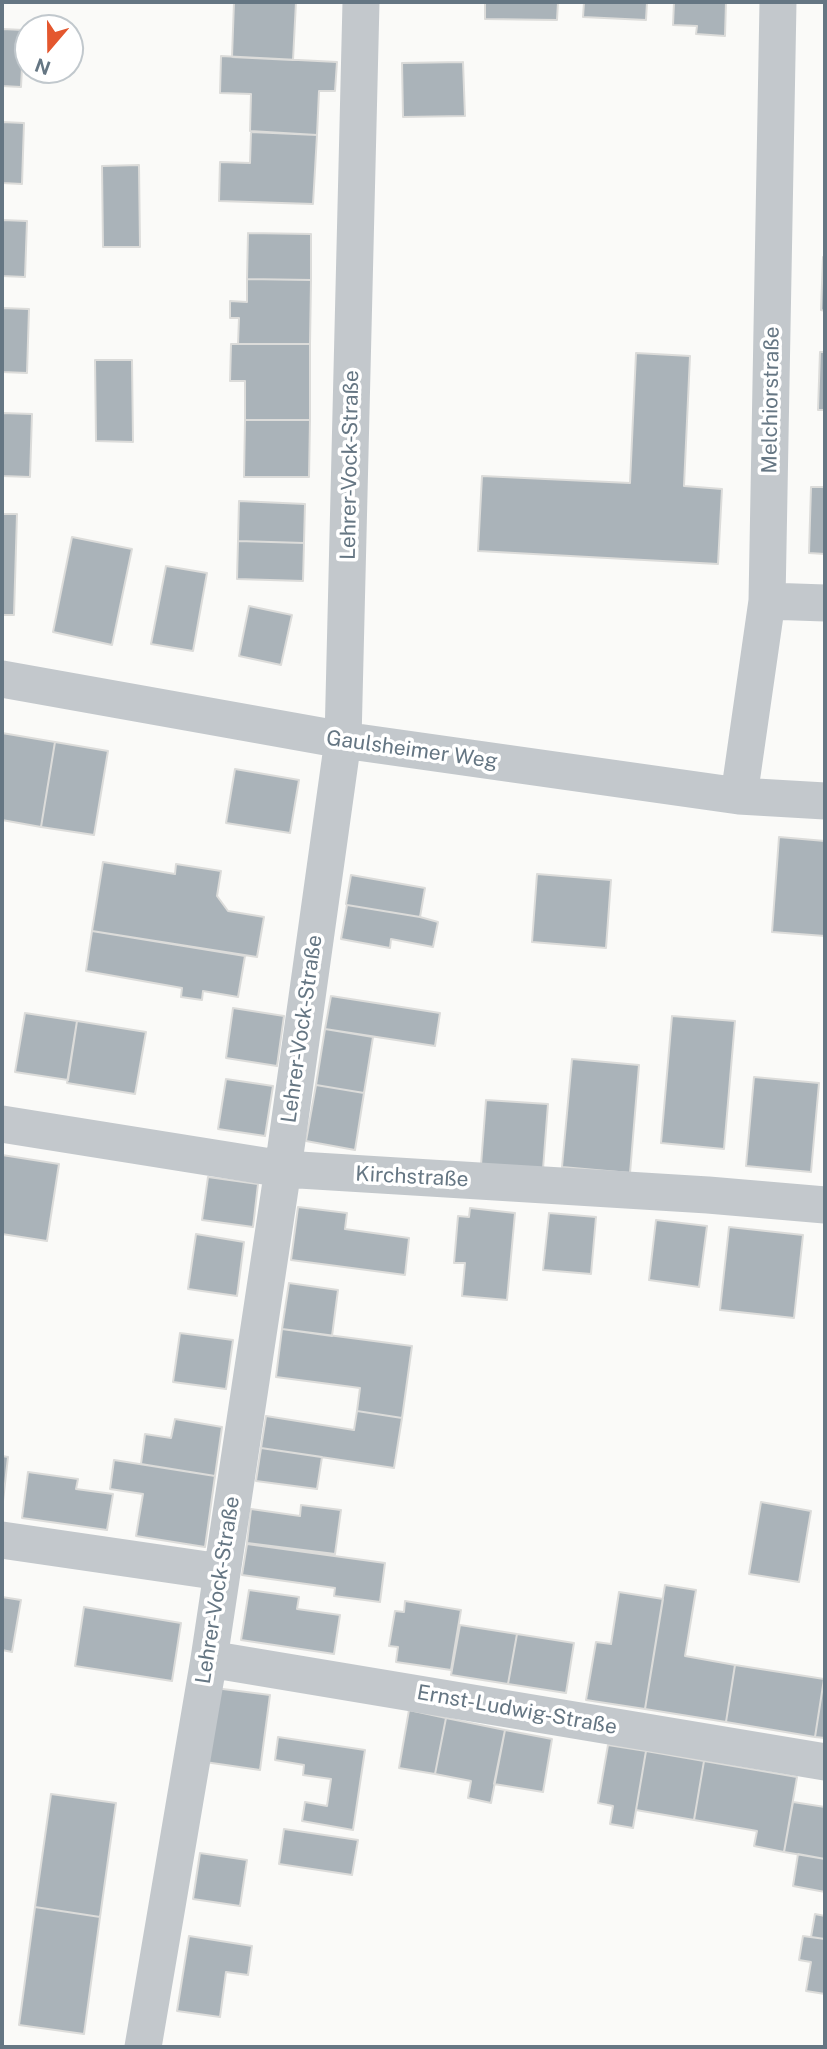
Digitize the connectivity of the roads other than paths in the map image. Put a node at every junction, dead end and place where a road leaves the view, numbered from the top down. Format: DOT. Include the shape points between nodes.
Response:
graph roads {
  1 [pos="362,2"];
  2 [pos="778,2"];
  3 [pos="767,601"];
  4 [pos="825,603"];
  5 [pos="2,680"];
  6 [pos="343,740"];
  7 [pos="739,796"];
  8 [pos="825,801"];
  9 [pos="2,1124"];
  10 [pos="283,1169"];
  11 [pos="825,1205"];
  12 [pos="2,1540"];
  13 [pos="221,1572"];
  14 [pos="209,1658"];
  15 [pos="825,1762"];
  16 [pos="143,2047"];
  1 -- 6 [label="street, Lehrer-Vock-Straße"];
  2 -- 3 [label="street, Melchiorstraße"];
  3 -- 4 [label="street"];
  3 -- 7 [label="street, Melchiorstraße"];
  5 -- 6 [label="street, Gaulsheimer Weg"];
  6 -- 7 [label="street, Gaulsheimer Weg"];
  6 -- 10 [label="street, Lehrer-Vock-Straße"];
  7 -- 8 [label="street, Gaulsheimer Weg"];
  9 -- 10 [label="street, Kirchstraße"];
  10 -- 11 [label="street, Kirchstraße"];
  10 -- 13 [label="street, Lehrer-Vock-Straße"];
  12 -- 13 [label="street"];
  13 -- 14 [label="street, Lehrer-Vock-Straße"];
  14 -- 15 [label="street, Ernst-Ludwig-Straße"];
  14 -- 16 [label="street, Lehrer-Vock-Straße"];
}
